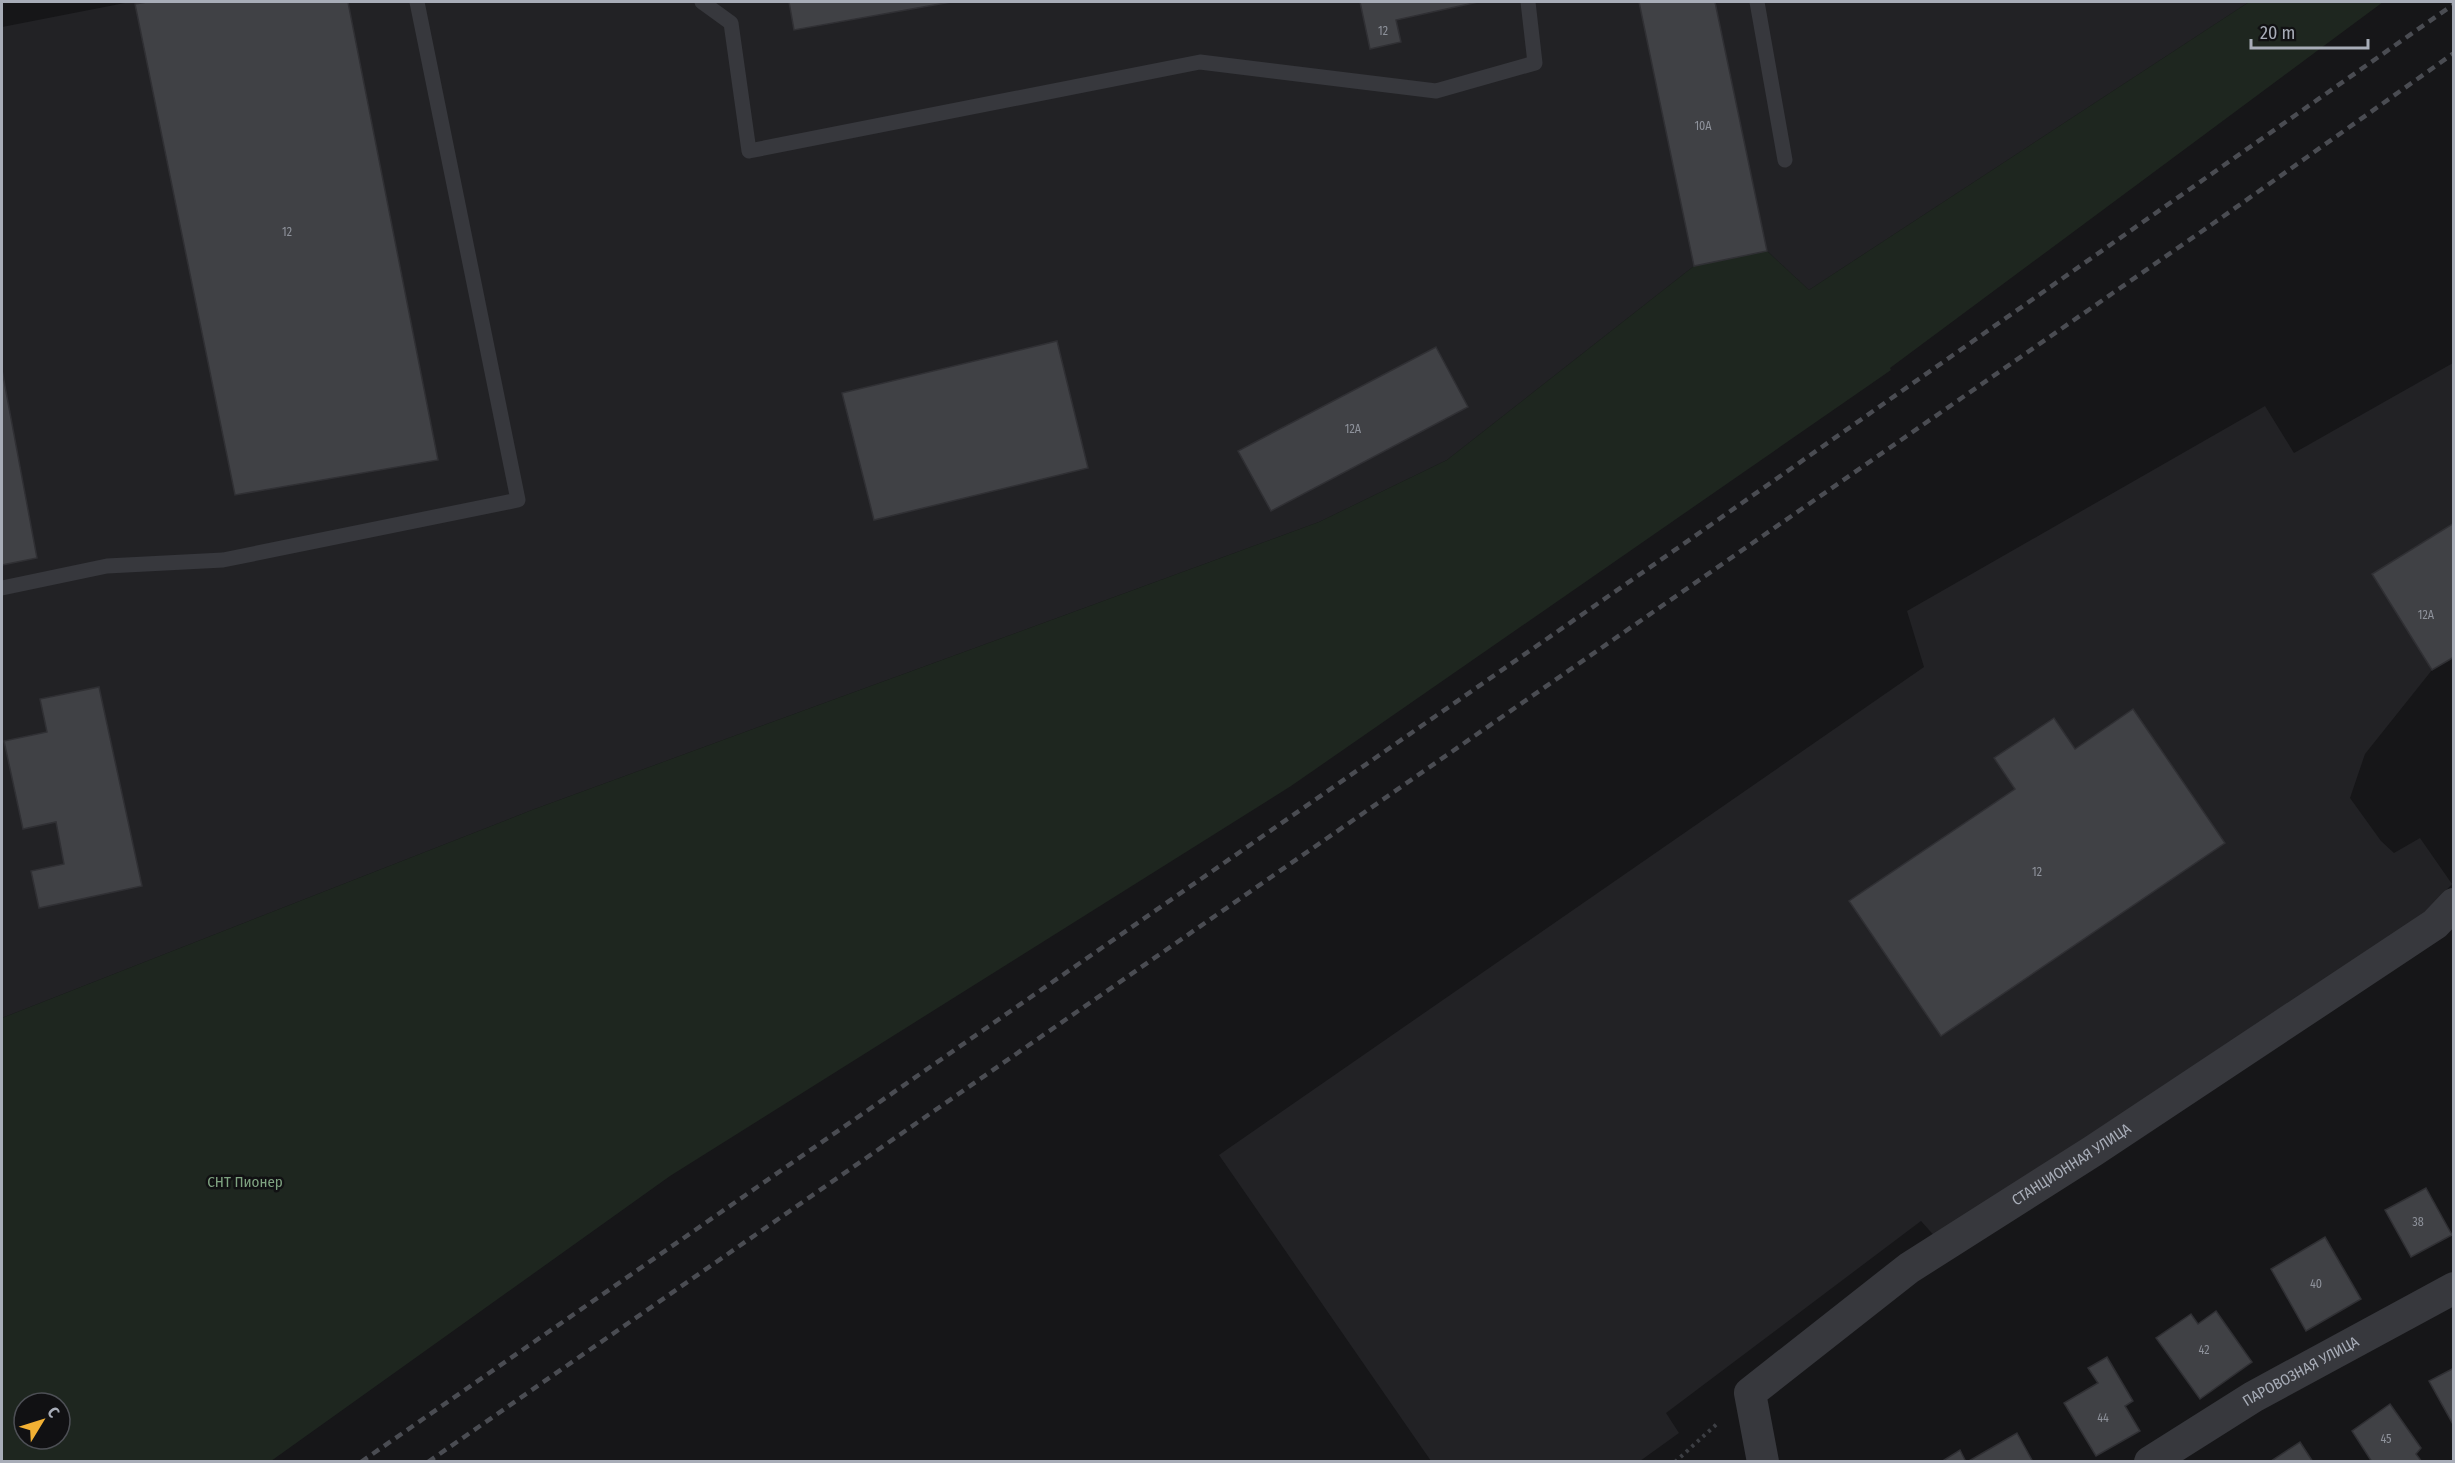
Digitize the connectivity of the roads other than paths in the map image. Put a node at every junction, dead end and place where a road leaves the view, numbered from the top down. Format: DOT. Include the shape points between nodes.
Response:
graph roads {
  1 [pos="417,2"];
  2 [pos="702,2"];
  3 [pos="1528,2"];
  4 [pos="1757,2"];
  5 [pos="1785,160"];
  6 [pos="2,588"];
  7 [pos="2454,904"];
  8 [pos="2454,1288"];
  9 [pos="1763,1461"];
  10 [pos="2150,1461"];
  1 -- 6 [label="lane" via="518,500 223,560 107,566"];
  2 -- 3 [label="lane" via="731,23 749,151 1200,62 1436,92 1534,63"];
  4 -- 5 [label="lane"];
  7 -- 9 [label="street, СТАНЦИОННАЯ УЛИЦА" via="2435,924 1909,1268 1750,1393"];
  8 -- 10 [label="street, ПАРОВОЗНАЯ УЛИЦА" via="2253,1397"];
}
